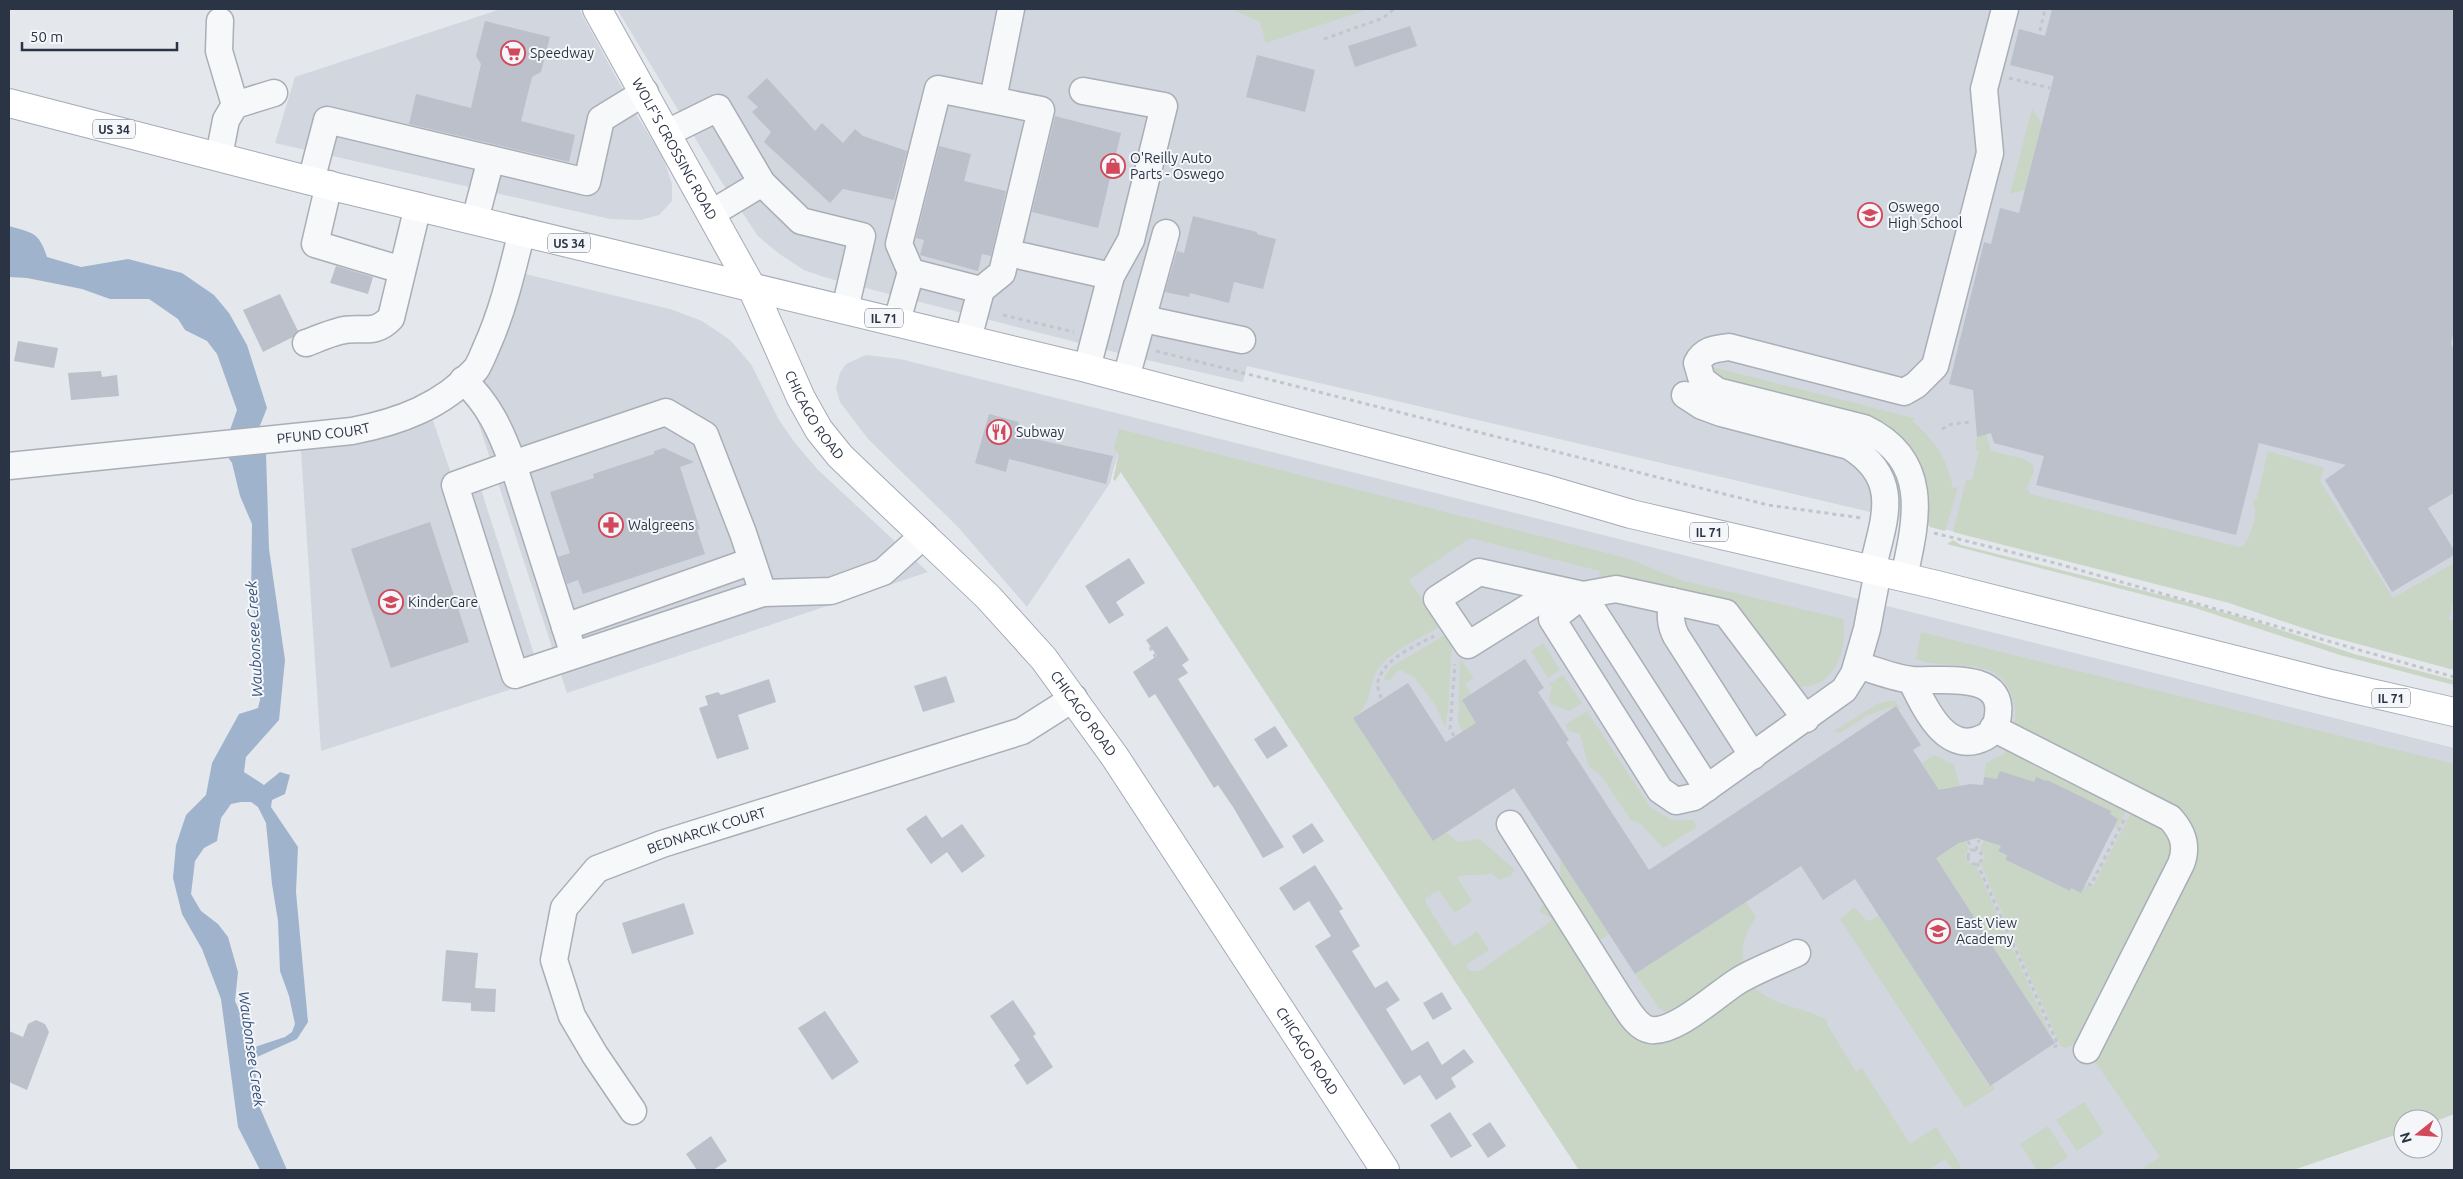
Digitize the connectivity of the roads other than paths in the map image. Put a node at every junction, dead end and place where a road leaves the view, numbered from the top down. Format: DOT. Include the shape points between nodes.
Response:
graph roads {
  1 [pos="1011,9"];
  2 [pos="2006,9"];
  3 [pos="602,11"];
  4 [pos="220,21"];
  5 [pos="1083,91"];
  6 [pos="645,92"];
  7 [pos="274,93"];
  8 [pos="993,100"];
  9 [pos="9,103"];
  10 [pos="235,105"];
  11 [pos="667,133"];
  12 [pos="219,156"];
  13 [pos="490,159"];
  14 [pos="320,182"];
  15 [pos="762,183"];
  16 [pos="418,206"];
  17 [pos="712,213"];
  18 [pos="475,220"];
  19 [pos="522,231"];
  20 [pos="1166,233"];
  21 [pos="1022,256"];
  22 [pos="402,270"];
  23 [pos="912,272"];
  24 [pos="1111,276"];
  25 [pos="752,288"];
  26 [pos="981,290"];
  27 [pos="846,308"];
  28 [pos="1144,319"];
  29 [pos="897,321"];
  30 [pos="968,339"];
  31 [pos="1242,340"];
  32 [pos="306,343"];
  33 [pos="1087,368"];
  34 [pos="1126,378"];
  35 [pos="463,380"];
  36 [pos="1685,395"];
  37 [pos="513,464"];
  38 [pos="9,466"];
  39 [pos="924,535"];
  40 [pos="752,560"];
  41 [pos="1875,570"];
  42 [pos="1904,577"];
  43 [pos="1556,590"];
  44 [pos="763,593"];
  45 [pos="1583,596"];
  46 [pos="1672,601"];
  47 [pos="565,627"];
  48 [pos="574,655"];
  49 [pos="1857,665"];
  50 [pos="1911,680"];
  51 [pos="1074,698"];
  52 [pos="2454,712"];
  53 [pos="1806,719"];
  54 [pos="1993,728"];
  55 [pos="1753,756"];
  56 [pos="1707,788"];
  57 [pos="1510,824"];
  58 [pos="1798,953"];
  59 [pos="2087,1050"];
  60 [pos="633,1111"];
  61 [pos="1385,1170"];
  1 -- 8 [label="street"];
  2 -- 42 [label="street" via="1984,89 1990,153 1935,366 1904,392 1729,347 1704,353 1697,362 1702,380 1717,390 1864,428 1895,451 1908,472 1916,501 1915,528"];
  3 -- 6 [label="main road, WOLF'S CROSSING ROAD"];
  4 -- 10 [label="street" via="219,51"];
  5 -- 24 [label="street" via="1164,106 1131,240"];
  6 -- 11 [label="main road, WOLF'S CROSSING ROAD"];
  6 -- 13 [label="street" via="601,119 587,182"];
  7 -- 10 [label="street"];
  8 -- 23 [label="street" via="938,89 899,244"];
  8 -- 26 [label="street" via="1041,110 1002,273"];
  9 -- 12 [label="main road, US 34"];
  10 -- 12 [label="street" via="226,120"];
  11 -- 15 [label="street" via="718,108"];
  11 -- 17 [label="main road, WOLF'S CROSSING ROAD"];
  12 -- 14 [label="main road, US 34"];
  13 -- 14 [label="street" via="327,120"];
  13 -- 18 [label="street"];
  14 -- 16 [label="main road, US 34"];
  14 -- 22 [label="street" via="315,244"];
  15 -- 17 [label="street"];
  15 -- 27 [label="street" via="800,221 862,236"];
  16 -- 18 [label="main road, US 34"];
  16 -- 22 [label="street"];
  17 -- 25 [label="main road, WOLF'S CROSSING ROAD"];
  18 -- 19 [label="main road, US 34"];
  19 -- 25 [label="main road, US 34"];
  19 -- 35 [label="street, PFUND COURT" via="494,332 477,368"];
  20 -- 28 [label="street"];
  21 -- 24 [label="street"];
  22 -- 32 [label="street" via="391,318 384,326 362,331 341,330"];
  23 -- 26 [label="street"];
  23 -- 29 [label="street"];
  24 -- 33 [label="street"];
  25 -- 27 [label="main road, IL 71"];
  25 -- 39 [label="main road, CHICAGO ROAD" via="801,398 819,430 852,468"];
  26 -- 30 [label="street"];
  27 -- 29 [label="main road, IL 71"];
  28 -- 31 [label="street"];
  28 -- 34 [label="street"];
  29 -- 30 [label="main road, IL 71"];
  30 -- 33 [label="main road, IL 71"];
  33 -- 34 [label="main road, IL 71"];
  34 -- 41 [label="main road, IL 71" via="1631,514"];
  35 -- 37 [label="street" via="479,395 500,428"];
  35 -- 38 [label="street, PFUND COURT" via="446,396 425,408 396,421 352,431"];
  36 -- 41 [label="street" via="1721,413 1849,446 1863,455 1878,473 1887,494"];
  37 -- 40 [label="street" via="666,412 705,434"];
  37 -- 47 [label="street"];
  37 -- 48 [label="street" via="455,485 515,675"];
  39 -- 44 [label="street" via="883,572 831,592"];
  39 -- 51 [label="main road, CHICAGO ROAD" via="988,596"];
  40 -- 44 [label="street"];
  40 -- 47 [label="street"];
  41 -- 42 [label="main road, IL 71"];
  41 -- 49 [label="street" via="1867,629"];
  42 -- 52 [label="main road, IL 71"];
  43 -- 45 [label="street"];
  44 -- 48 [label="street"];
  45 -- 46 [label="street" via="1616,589"];
  45 -- 56 [label="street"];
  45 -- 56 [label="street" via="1552,619 1660,790 1676,801 1694,797"];
  46 -- 53 [label="street" via="1726,613"];
  46 -- 55 [label="street" via="1671,626 1676,636"];
  47 -- 48 [label="street"];
  49 -- 50 [label="street"];
  49 -- 53 [label="street" via="1844,690"];
  50 -- 54 [label="street" via="1942,731 1957,742 1974,743"];
  50 -- 54 [label="street" via="1977,682 1991,691 1999,708"];
  51 -- 60 [label="street, BEDNARCIK COURT" via="1022,731 662,844 598,869 564,908 554,960 572,1016"];
  51 -- 61 [label="main road, CHICAGO ROAD"];
  53 -- 55 [label="street"];
  54 -- 59 [label="street" via="2170,818 2184,844 2184,854"];
  55 -- 56 [label="street"];
  57 -- 58 [label="street" via="1619,997 1637,1022 1650,1030 1686,1018 1738,980"];
}
